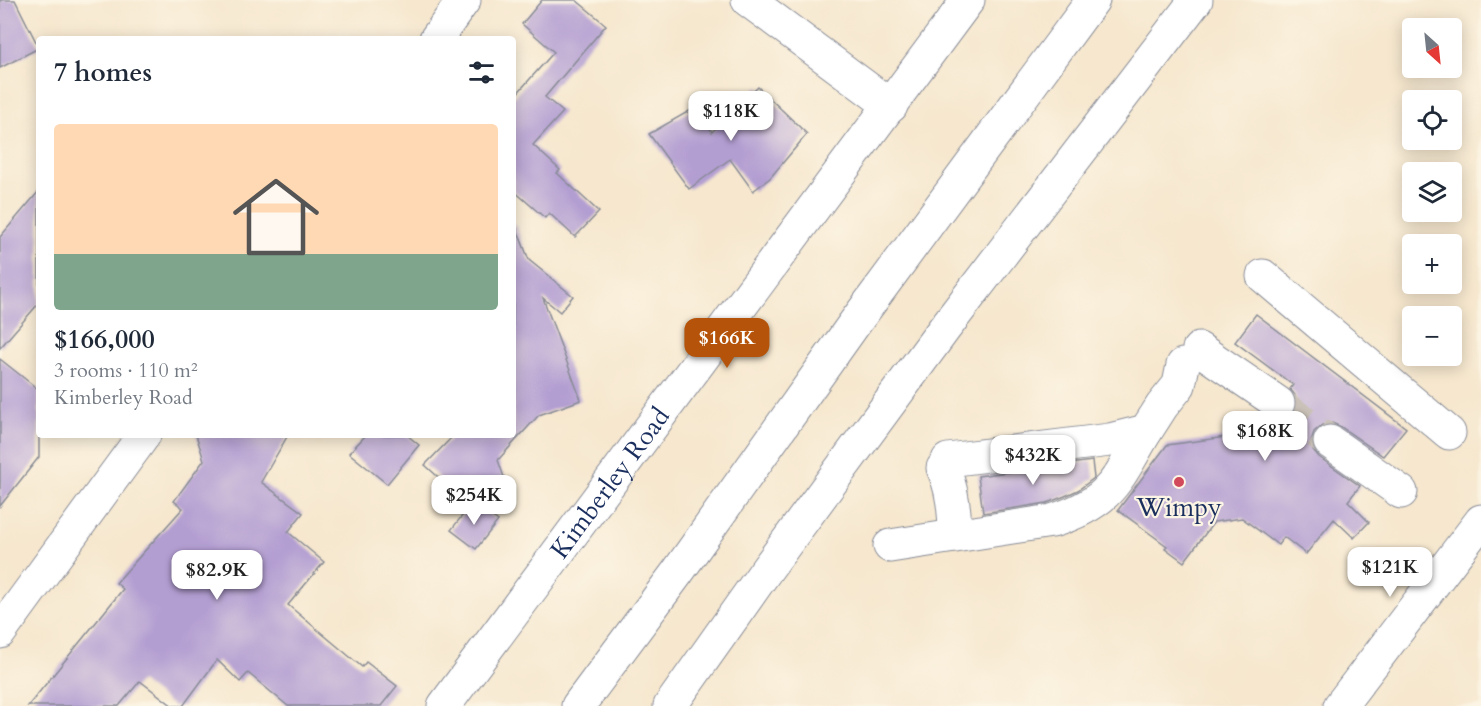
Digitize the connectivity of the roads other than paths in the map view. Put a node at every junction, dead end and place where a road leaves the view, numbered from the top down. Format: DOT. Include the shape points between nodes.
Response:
graph roads {
  1 [pos="464,0"];
  2 [pos="748,0"];
  3 [pos="968,0"];
  4 [pos="1093,0"];
  5 [pos="1196,0"];
  6 [pos="438,36"];
  7 [pos="891,106"];
  8 [pos="1263,276"];
  9 [pos="1278,404"];
  10 [pos="1146,431"];
  11 [pos="1449,433"];
  12 [pos="142,438"];
  13 [pos="1330,442"];
  14 [pos="1401,492"];
  15 [pos="1481,521"];
  16 [pos="955,536"];
  17 [pos="890,546"];
  18 [pos="0,632"];
  19 [pos="444,706"];
  20 [pos="578,706"];
  21 [pos="670,706"];
  22 [pos="1340,706"];
  1 -- 6 [label="main road"];
  2 -- 7 [label="main road"];
  3 -- 7 [label="main road, Kimberley Road"];
  4 -- 20 [label="main road"];
  5 -- 21 [label="main road" via="945,329"];
  7 -- 19 [label="main road, Kimberley Road"];
  8 -- 11 [label="main road"];
  9 -- 10 [label="main road" via="1191,357 1179,385"];
  10 -- 16 [label="main road" via="1114,484 1092,504 1052,521"];
  10 -- 16 [label="main road" via="1110,440 945,464"];
  12 -- 18 [label="main road"];
  13 -- 14 [label="main road"];
  15 -- 22 [label="main road"];
  16 -- 17 [label="main road"];
}
